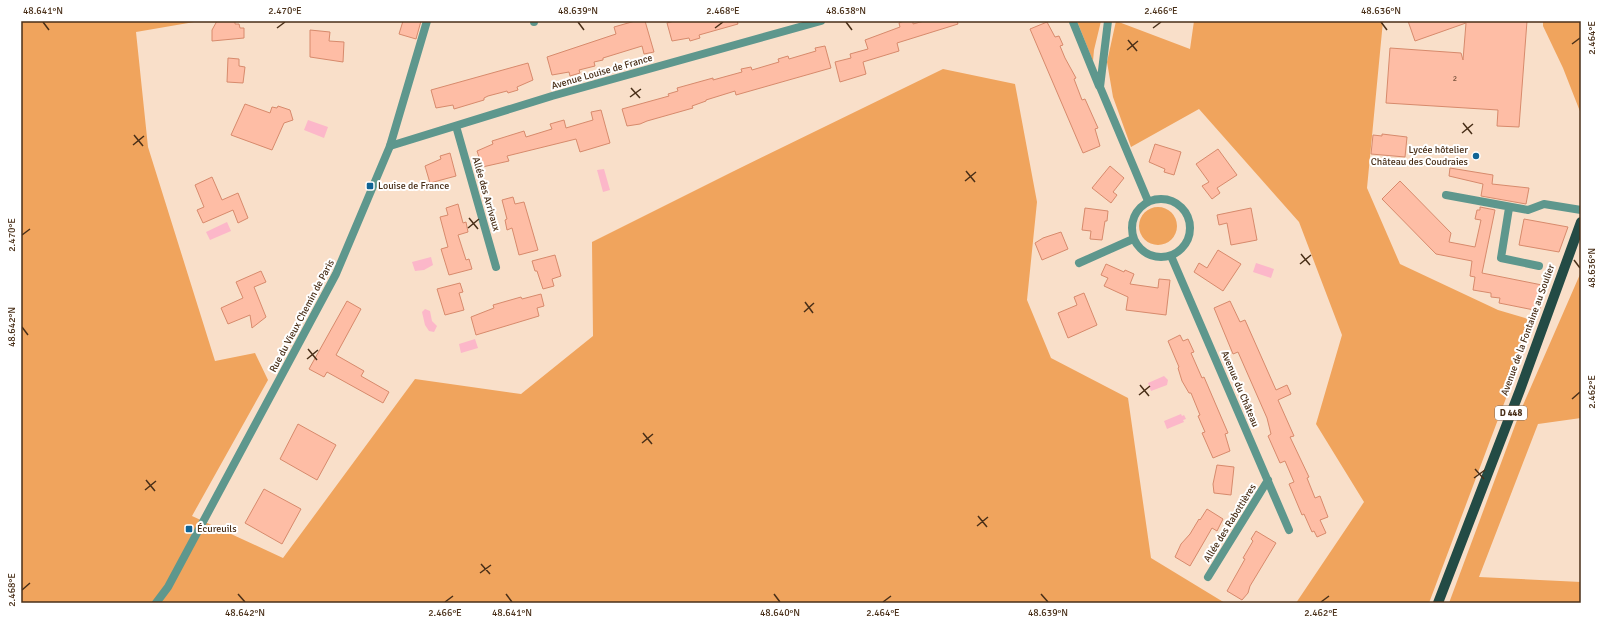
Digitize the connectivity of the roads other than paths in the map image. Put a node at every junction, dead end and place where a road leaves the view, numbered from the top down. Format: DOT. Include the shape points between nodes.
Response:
graph roads {
  1 [pos="427,21"];
  2 [pos="821,21"];
  3 [pos="1108,21"];
  4 [pos="1073,22"];
  5 [pos="1100,87"];
  6 [pos="456,126"];
  7 [pos="390,146"];
  8 [pos="1446,195"];
  9 [pos="1148,201"];
  10 [pos="1509,208"];
  11 [pos="1581,210"];
  12 [pos="1581,222"];
  13 [pos="1133,239"];
  14 [pos="1171,256"];
  15 [pos="1079,263"];
  16 [pos="1540,266"];
  17 [pos="496,267"];
  18 [pos="1268,480"];
  19 [pos="1289,530"];
  20 [pos="1208,577"];
  21 [pos="156,603"];
  22 [pos="1438,603"];
  1 -- 7 [label="street, Rue du Vieux Chemin de Paris"];
  2 -- 6 [label="street, Avenue Louise de France" via="552,96"];
  3 -- 5 [label="street"];
  4 -- 5 [label="street"];
  5 -- 9 [label="street"];
  6 -- 7 [label="street, Avenue Louise de France"];
  6 -- 17 [label="street, Allée des Arrivaux"];
  7 -- 21 [label="street, Rue du Vieux Chemin de Paris" via="336,274 168,587"];
  8 -- 10 [label="street"];
  9 -- 13 [label="street" via="1133,217"];
  9 -- 14 [label="street" via="1160,198 1171,200 1182,206 1188,216 1191,228 1188,240 1181,250"];
  10 -- 11 [label="street" via="1528,210 1544,204"];
  10 -- 16 [label="street" via="1501,258"];
  12 -- 22 [label="main road, Avenue de la Fontaine au Soulier / D 448"];
  13 -- 14 [label="street" via="1139,248 1149,255 1160,258"];
  13 -- 15 [label="street"];
  14 -- 18 [label="street, Avenue du Château"];
  18 -- 19 [label="street, Avenue du Château"];
  18 -- 20 [label="street, Allée des Rabottières"];
}
